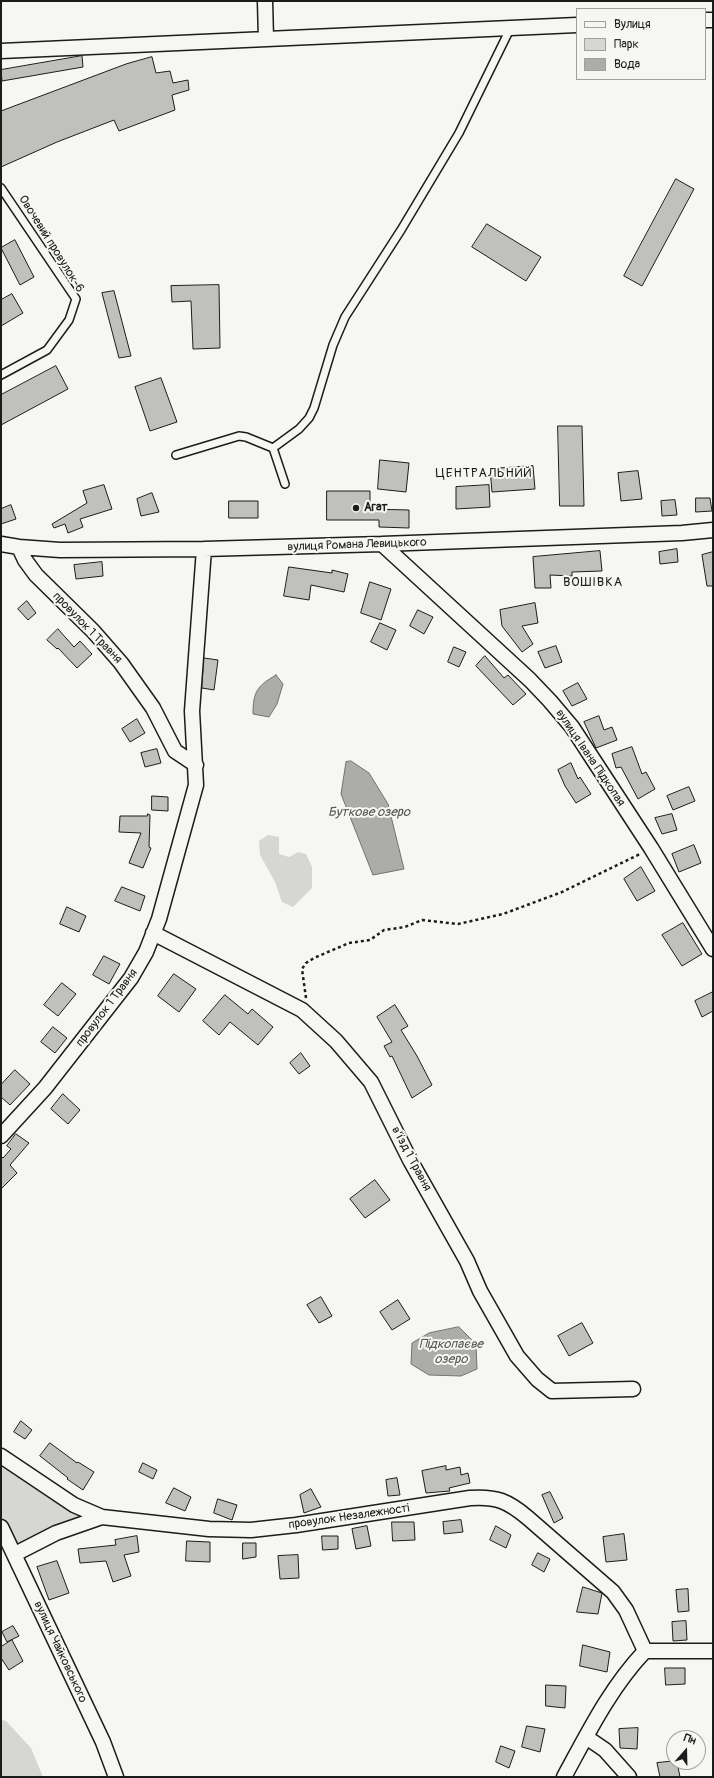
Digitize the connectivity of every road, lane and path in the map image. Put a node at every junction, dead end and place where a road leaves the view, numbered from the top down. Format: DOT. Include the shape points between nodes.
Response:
graph roads {
  1 [pos="265,1"];
  2 [pos="576,25"];
  3 [pos="511,27"];
  4 [pos="266,39"];
  5 [pos="1,51"];
  6 [pos="1,188"];
  7 [pos="1,375"];
  8 [pos="273,448"];
  9 [pos="176,455"];
  10 [pos="285,484"];
  11 [pos="713,530"];
  12 [pos="1,544"];
  13 [pos="382,544"];
  14 [pos="19,547"];
  15 [pos="204,549"];
  16 [pos="196,765"];
  17 [pos="651,848"];
  18 [pos="153,933"];
  19 [pos="713,949"];
  20 [pos="302,1010"];
  21 [pos="1,1136"];
  22 [pos="633,1389"];
  23 [pos="1,1456"];
  24 [pos="102,1517"];
  25 [pos="1,1527"];
  26 [pos="14,1554"];
  27 [pos="713,1650"];
  28 [pos="645,1651"];
  29 [pos="586,1737"];
  30 [pos="116,1777"];
  31 [pos="564,1777"];
  32 [pos="629,1777"];
  1 -- 4 [label="street"];
  2 -- 3 [label="street"];
  3 -- 4 [label="street"];
  3 -- 8 [label="lane" via="460,133 345,317 309,418 300,429"];
  4 -- 5 [label="street"];
  6 -- 7 [label="lane, Овочевий провулок-6" via="76,299 69,320 47,350"];
  8 -- 9 [label="lane" via="239,436"];
  8 -- 10 [label="lane"];
  11 -- 13 [label="street, вулиця Романа Левицького"];
  12 -- 14 [label="street, вулиця Романа Левицького"];
  13 -- 15 [label="street, вулиця Романа Левицького"];
  13 -- 17 [label="street, вулиця Івана Підкопая" via="550,701 572,727"];
  14 -- 15 [label="street, вулиця Романа Левицького" via="60,550"];
  14 -- 16 [label="street, провулок 1 Травня" via="36,575 93,631 121,663 153,708 175,751"];
  15 -- 16 [label="street, провулок 1 Травня" via="192,711"];
  16 -- 18 [label="street, провулок 1 Травня" via="196,785"];
  17 -- 19 [label="street, вулиця Івана Підкопая"];
  17 -- 20 [label="path" via="562,892 503,914 458,924 422,920 405,927 384,930 370,940 350,943 314,958 302,969 306,997"];
  18 -- 20 [label="street, в’їзд 1 Травня"];
  18 -- 21 [label="street, провулок 1 Травня" via="139,966 123,989 45,1088"];
  20 -- 22 [label="street, в’їзд 1 Травня" via="336,1041 371,1082 410,1160 467,1261 480,1291 517,1356 537,1379 552,1391"];
  23 -- 24 [label="street, провулок Незалежності" via="74,1505"];
  24 -- 26 [label="street" via="56,1533"];
  24 -- 28 [label="street, провулок Незалежності" via="185,1527 251,1530 470,1498 493,1498 517,1509 613,1592 626,1610"];
  25 -- 26 [label="street, вулиця Чайковського"];
  26 -- 30 [label="street, вулиця Чайковського" via="103,1742"];
  27 -- 28 [label="street"];
  28 -- 29 [label="street" via="612,1692"];
  29 -- 31 [label="street"];
  29 -- 32 [label="street" via="604,1750"];
}
